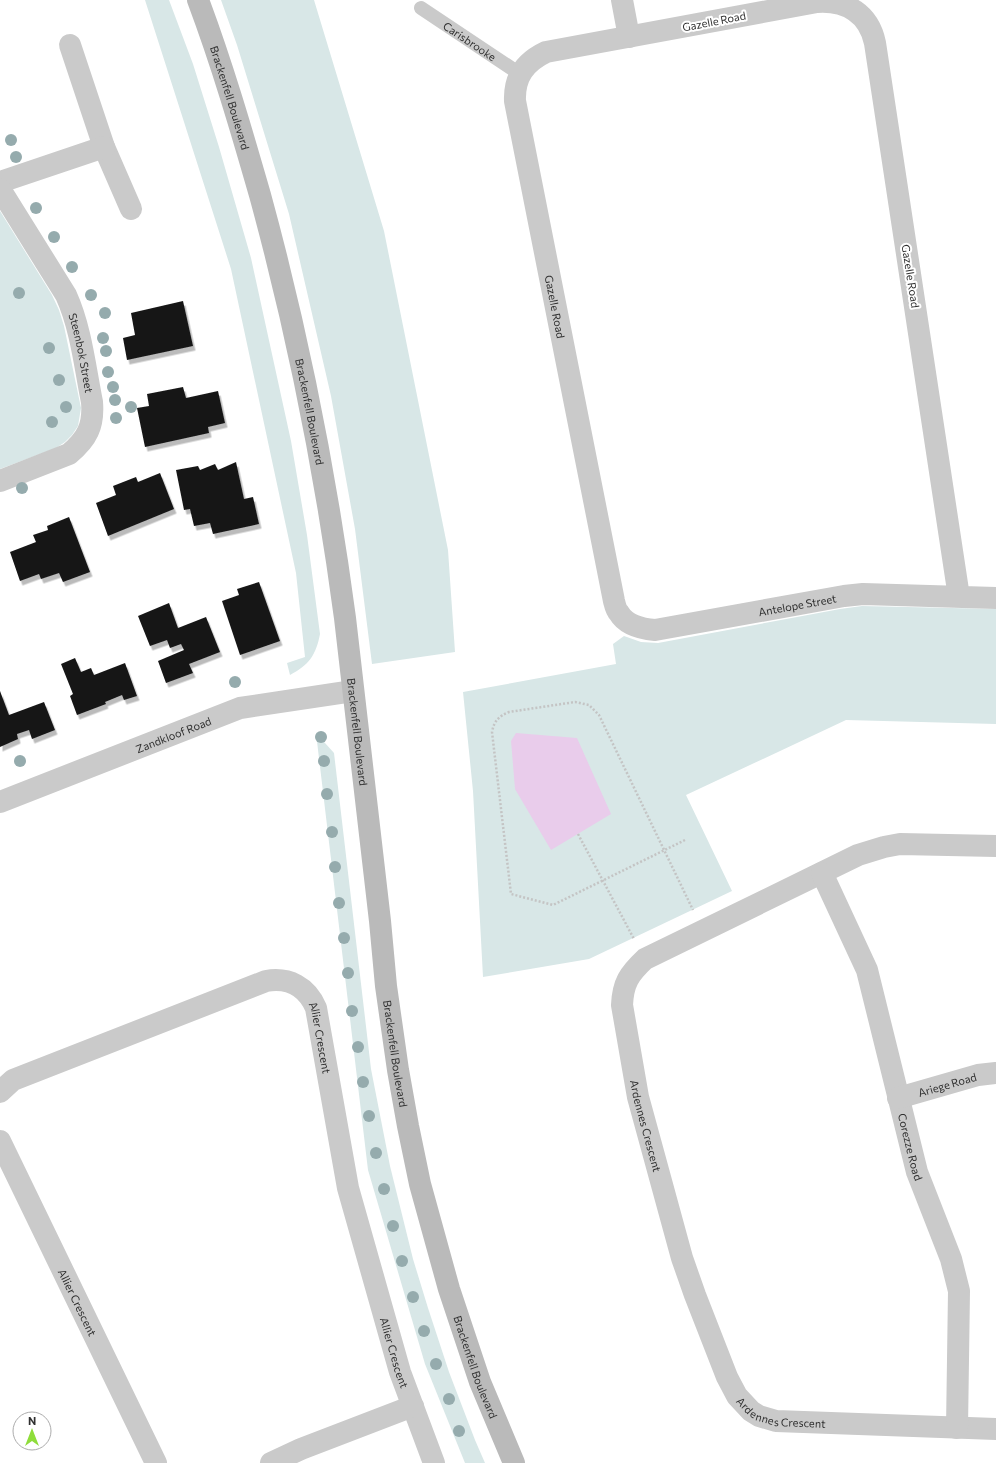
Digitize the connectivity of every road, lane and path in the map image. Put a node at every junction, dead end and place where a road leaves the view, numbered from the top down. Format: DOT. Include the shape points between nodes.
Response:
graph roads {
  1 [pos="198,0"];
  2 [pos="622,0"];
  3 [pos="421,8"];
  4 [pos="629,37"];
  5 [pos="70,45"];
  6 [pos="520,74"];
  7 [pos="104,147"];
  8 [pos="0,182"];
  9 [pos="0,190"];
  10 [pos="132,209"];
  11 [pos="0,481"];
  12 [pos="959,597"];
  13 [pos="996,598"];
  14 [pos="614,602"];
  15 [pos="354,691"];
  16 [pos="0,802"];
  17 [pos="578,834"];
  18 [pos="684,840"];
  19 [pos="996,846"];
  20 [pos="664,850"];
  21 [pos="822,873"];
  22 [pos="603,880"];
  23 [pos="703,930"];
  24 [pos="645,959"];
  25 [pos="996,1074"];
  26 [pos="0,1092"];
  27 [pos="898,1098"];
  28 [pos="0,1141"];
  29 [pos="413,1406"];
  30 [pos="957,1428"];
  31 [pos="996,1429"];
  32 [pos="156,1463"];
  33 [pos="271,1463"];
  34 [pos="434,1463"];
  35 [pos="514,1463"];
  1 -- 15 [label="street, Brackenfell Boulevard" via="241,128 286,299 318,447 339,573"];
  2 -- 4 [label="street"];
  3 -- 6 [label="lane, Carisbrooke"];
  4 -- 6 [label="street, Gazelle Road" via="546,52 535,57"];
  4 -- 12 [label="street, Gazelle Road" via="827,1 837,2 855,10 873,33"];
  5 -- 7 [label="street"];
  6 -- 14 [label="street, Gazelle Road" via="514,92 515,101"];
  7 -- 8 [label="street"];
  7 -- 10 [label="street"];
  9 -- 11 [label="street, Steenbok Street" via="66,295 77,329 93,415 85,438 69,454"];
  12 -- 13 [label="street, Antelope Street"];
  12 -- 14 [label="street, Antelope Street" via="863,594 844,596 655,630 645,630 627,622 619,614"];
  15 -- 16 [label="street, Zandkloof Road" via="240,708"];
  15 -- 35 [label="street, Brackenfell Boulevard" via="386,986 398,1070 420,1184 449,1289 480,1382"];
  17 -- 22 [label="path"];
  18 -- 20 [label="path"];
  19 -- 21 [label="street, Ardennes Crescent" via="900,844 871,850"];
  20 -- 22 [label="path"];
  20 -- 22 [label="path" via="599,715 589,705 575,702 509,712 499,717 492,732 511,894 553,905"];
  20 -- 23 [label="path"];
  21 -- 23 [label="street, Ardennes Crescent"];
  21 -- 27 [label="street, Corezze Road" via="867,970"];
  22 -- 24 [label="path"];
  23 -- 24 [label="street, Ardennes Crescent"];
  24 -- 30 [label="street, Ardennes Crescent" via="632,971 622,993 638,1098 682,1258 727,1377 737,1396 755,1414 776,1421"];
  25 -- 27 [label="street, Ariege Road" via="978,1075"];
  26 -- 29 [label="street, Allier Crescent" via="13,1080 266,981 283,980 300,986 313,1000 316,1008 348,1188 400,1372"];
  27 -- 30 [label="street, Corezze Road" via="917,1172 951,1259 959,1291"];
  28 -- 32 [label="street, Allier Crescent"];
  29 -- 33 [label="street"];
  29 -- 34 [label="street, Allier Crescent"];
  30 -- 31 [label="street, Ardennes Crescent"];
}
